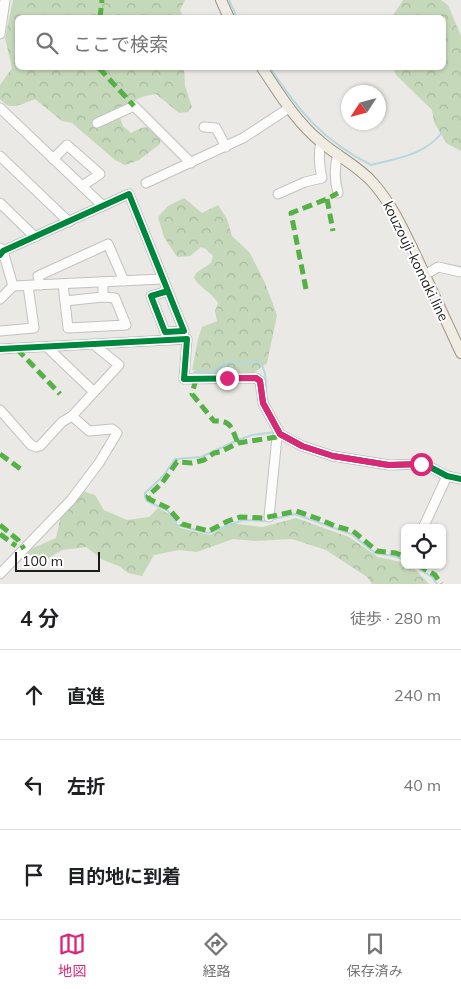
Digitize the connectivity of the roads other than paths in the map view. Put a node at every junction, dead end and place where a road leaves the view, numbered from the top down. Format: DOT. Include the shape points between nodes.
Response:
graph roads {
  1 [pos="5,0"];
  2 [pos="221,0"];
  3 [pos="228,15"];
  4 [pos="0,34"];
  5 [pos="263,70"];
  6 [pos="0,108"];
  7 [pos="289,108"];
  8 [pos="97,123"];
  9 [pos="204,127"];
  10 [pos="321,142"];
  11 [pos="226,147"];
  12 [pos="338,154"];
  13 [pos="0,156"];
  14 [pos="53,158"];
  15 [pos="191,163"];
  16 [pos="146,183"];
  17 [pos="82,186"];
  18 [pos="338,193"];
  19 [pos="278,194"];
  20 [pos="0,203"];
  21 [pos="103,206"];
  22 [pos="69,222"];
  23 [pos="35,237"];
  24 [pos="1,251"];
  25 [pos="461,272"];
  26 [pos="425,275"];
  27 [pos="162,279"];
  28 [pos="124,281"];
  29 [pos="103,282"];
  30 [pos="63,284"];
  31 [pos="40,285"];
  32 [pos="13,286"];
  33 [pos="28,286"];
  34 [pos="168,290"];
  35 [pos="103,297"];
  36 [pos="0,299"];
  37 [pos="65,301"];
  38 [pos="0,330"];
  39 [pos="93,344"];
  40 [pos="47,347"];
  41 [pos="0,349"];
  42 [pos="461,353"];
  43 [pos="94,392"];
  44 [pos="0,410"];
  45 [pos="72,416"];
  46 [pos="280,434"];
  47 [pos="447,476"];
  48 [pos="461,479"];
  49 [pos="269,517"];
  50 [pos="425,524"];
  51 [pos="0,574"];
  1 -- 4 [label="street"];
  2 -- 3 [label="main road"];
  5 -- 7 [label="main road, kouzouji-komaki line"];
  6 -- 14 [label="street"];
  7 -- 10 [label="main road, kouzouji-komaki line"];
  7 -- 11 [label="street"];
  8 -- 15 [label="street" via="134,106"];
  9 -- 11 [label="street" via="216,128"];
  10 -- 12 [label="main road, kouzouji-komaki line"];
  10 -- 19 [label="street" via="319,163 322,178"];
  11 -- 15 [label="street"];
  12 -- 18 [label="street" via="334,167"];
  12 -- 26 [label="main road, kouzouji-komaki line" via="357,167 386,199"];
  13 -- 22 [label="street"];
  14 -- 17 [label="street"];
  14 -- 17 [label="street" via="67,145 100,174"];
  15 -- 16 [label="street"];
  17 -- 21 [label="street"];
  20 -- 23 [label="street"];
  21 -- 22 [label="street"];
  21 -- 27 [label="street" via="129,194"];
  22 -- 23 [label="street"];
  23 -- 24 [label="street"];
  24 -- 32 [label="street"];
  25 -- 26 [label="street" via="438,267"];
  26 -- 42 [label="main road, kouzouji-komaki line"];
  27 -- 28 [label="street"];
  27 -- 34 [label="street"];
  28 -- 29 [label="street"];
  28 -- 31 [label="street" via="108,244 38,276"];
  29 -- 30 [label="street"];
  29 -- 35 [label="street"];
  30 -- 31 [label="street"];
  30 -- 37 [label="street"];
  31 -- 33 [label="street"];
  32 -- 33 [label="street"];
  32 -- 36 [label="street"];
  33 -- 38 [label="street" via="34,328"];
  34 -- 34 [label="street" via="151,296 165,332 184,331"];
  35 -- 37 [label="street"];
  35 -- 37 [label="street" via="115,298 126,326 68,328"];
  39 -- 40 [label="street"];
  39 -- 43 [label="street" via="119,365"];
  39 -- 46 [label="street" via="187,339 184,380 256,378 260,381 263,403"];
  40 -- 41 [label="street"];
  40 -- 43 [label="street"];
  43 -- 45 [label="street"];
  44 -- 45 [label="street" via="36,448"];
  45 -- 51 [label="street" via="89,431 112,429 117,433 71,500"];
  46 -- 47 [label="street" via="302,446 333,456 388,465 421,464"];
  46 -- 49 [label="street" via="277,436"];
  47 -- 48 [label="street"];
  47 -- 50 [label="street"];
}
